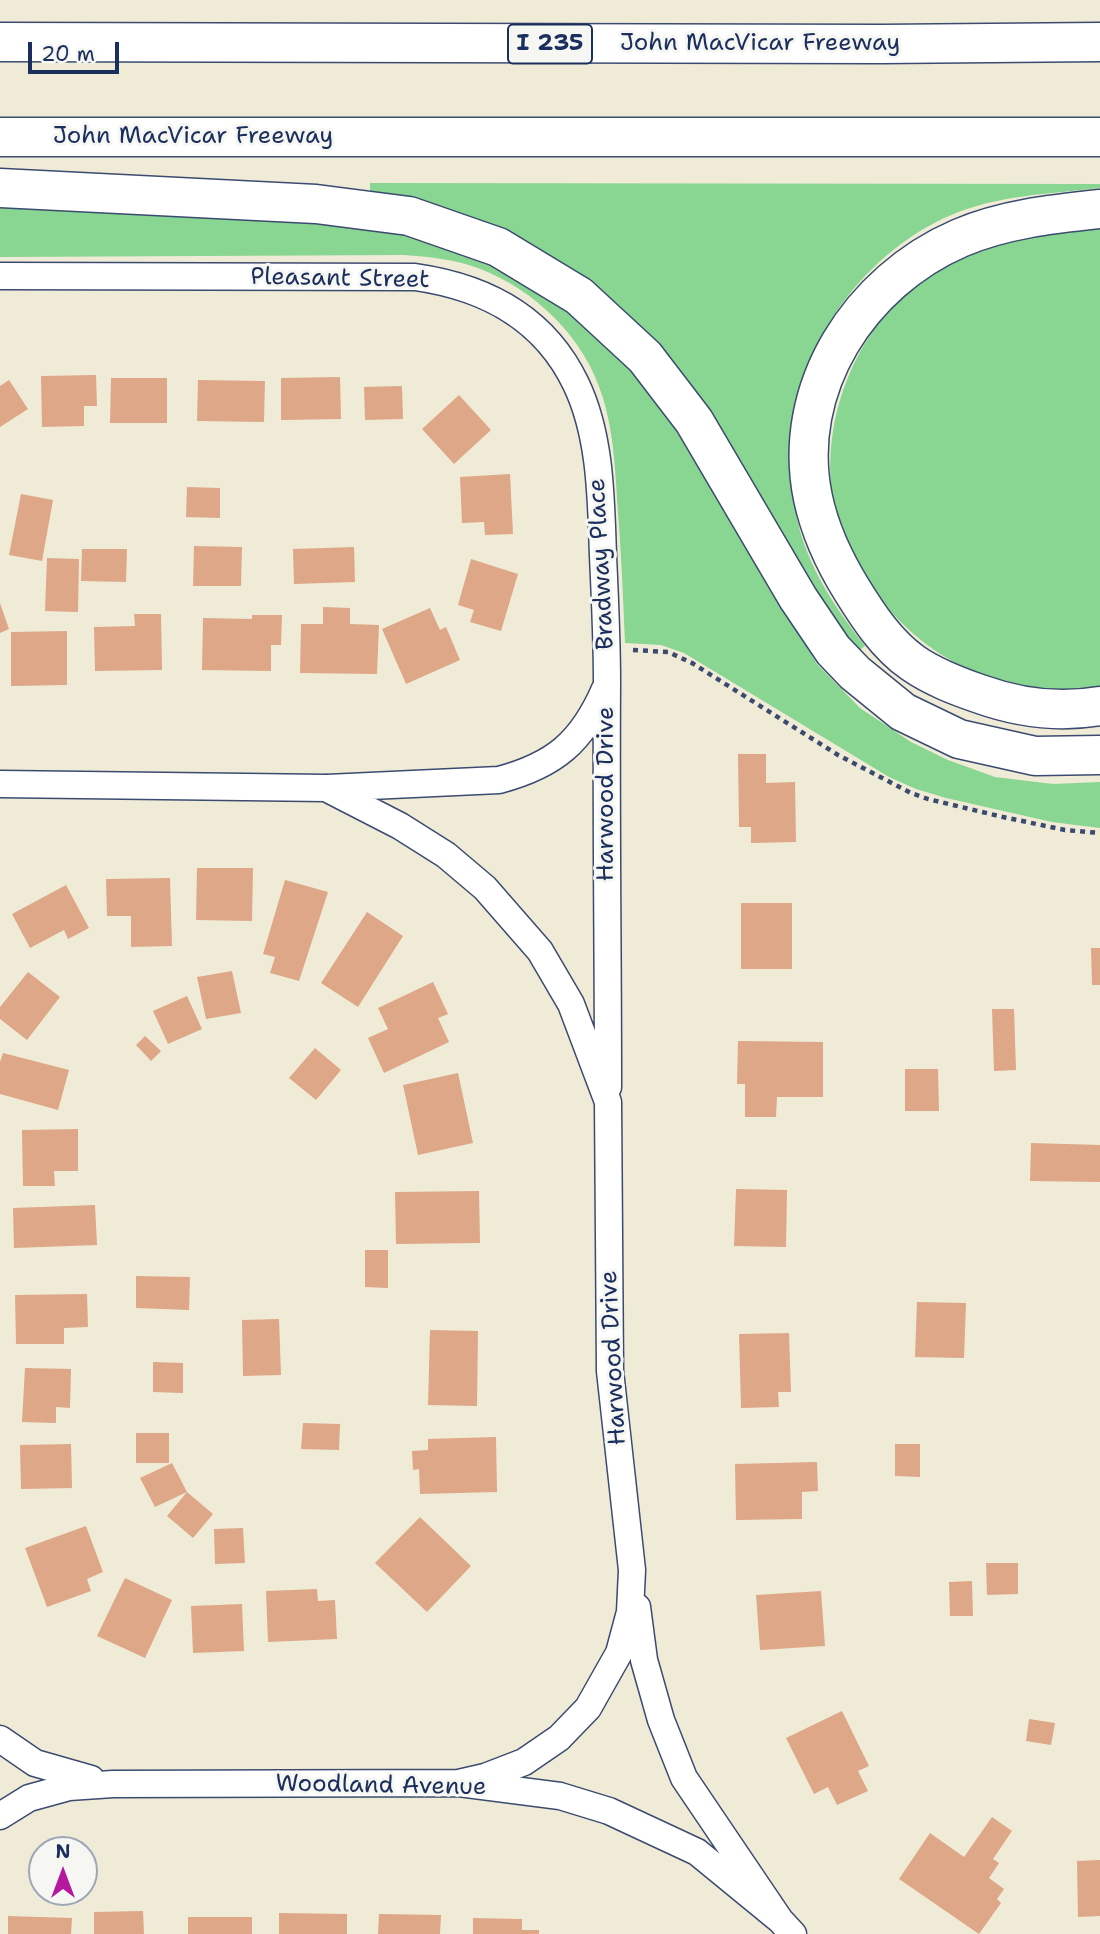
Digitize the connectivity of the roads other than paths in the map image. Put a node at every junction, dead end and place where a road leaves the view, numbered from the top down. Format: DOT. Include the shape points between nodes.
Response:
graph roads {
  1 [pos="0,42"];
  2 [pos="1100,42"];
  3 [pos="0,137"];
  4 [pos="1100,137"];
  5 [pos="0,188"];
  6 [pos="1100,209"];
  7 [pos="0,276"];
  8 [pos="593,444"];
  9 [pos="607,684"];
  10 [pos="1100,706"];
  11 [pos="1100,755"];
  12 [pos="0,784"];
  13 [pos="326,788"];
  14 [pos="608,1102"];
  15 [pos="632,1570"];
  16 [pos="0,1739"];
  17 [pos="459,1783"];
  18 [pos="113,1784"];
  19 [pos="0,1816"];
  20 [pos="787,1927"];
  1 -- 2 [label="highway, John MacVicar Freeway / I 235"];
  3 -- 4 [label="highway, John MacVicar Freeway"];
  5 -- 11 [label="highway" via="316,204 409,216 498,247 579,296 645,357 694,421 833,650 855,673 903,712 959,739 1035,756"];
  6 -- 10 [label="highway" via="1012,221 960,238 916,262 880,291 852,322 829,362 814,404 809,448 813,496 824,538 867,614 912,662 961,687 1013,704 1054,709"];
  7 -- 8 [label="street, Pleasant Street" via="415,277 446,281 511,308 541,335 576,384"];
  8 -- 9 [label="street, Bradway Place" via="601,499"];
  9 -- 13 [label="street, Harwood Drive" via="582,733 525,773 499,780"];
  9 -- 14 [label="street, Harwood Drive"];
  12 -- 13 [label="street, Harwood Drive"];
  13 -- 14 [label="street, Harwood Drive" via="446,855 514,919 540,951 571,1004"];
  14 -- 15 [label="street, Harwood Drive" via="610,1371"];
  15 -- 17 [label="street, Harwood Drive" via="630,1612 620,1653 588,1708 559,1738 524,1762"];
  15 -- 20 [label="street, Harwood Drive" via="644,1660 684,1778"];
  16 -- 18 [label="street, Woodland Avenue" via="35,1763"];
  17 -- 18 [label="street, Woodland Avenue"];
  17 -- 20 [label="street, Woodland Avenue" via="560,1796 609,1811 697,1852"];
  18 -- 19 [label="street, Woodland Avenue" via="69,1787 29,1798"];
}
